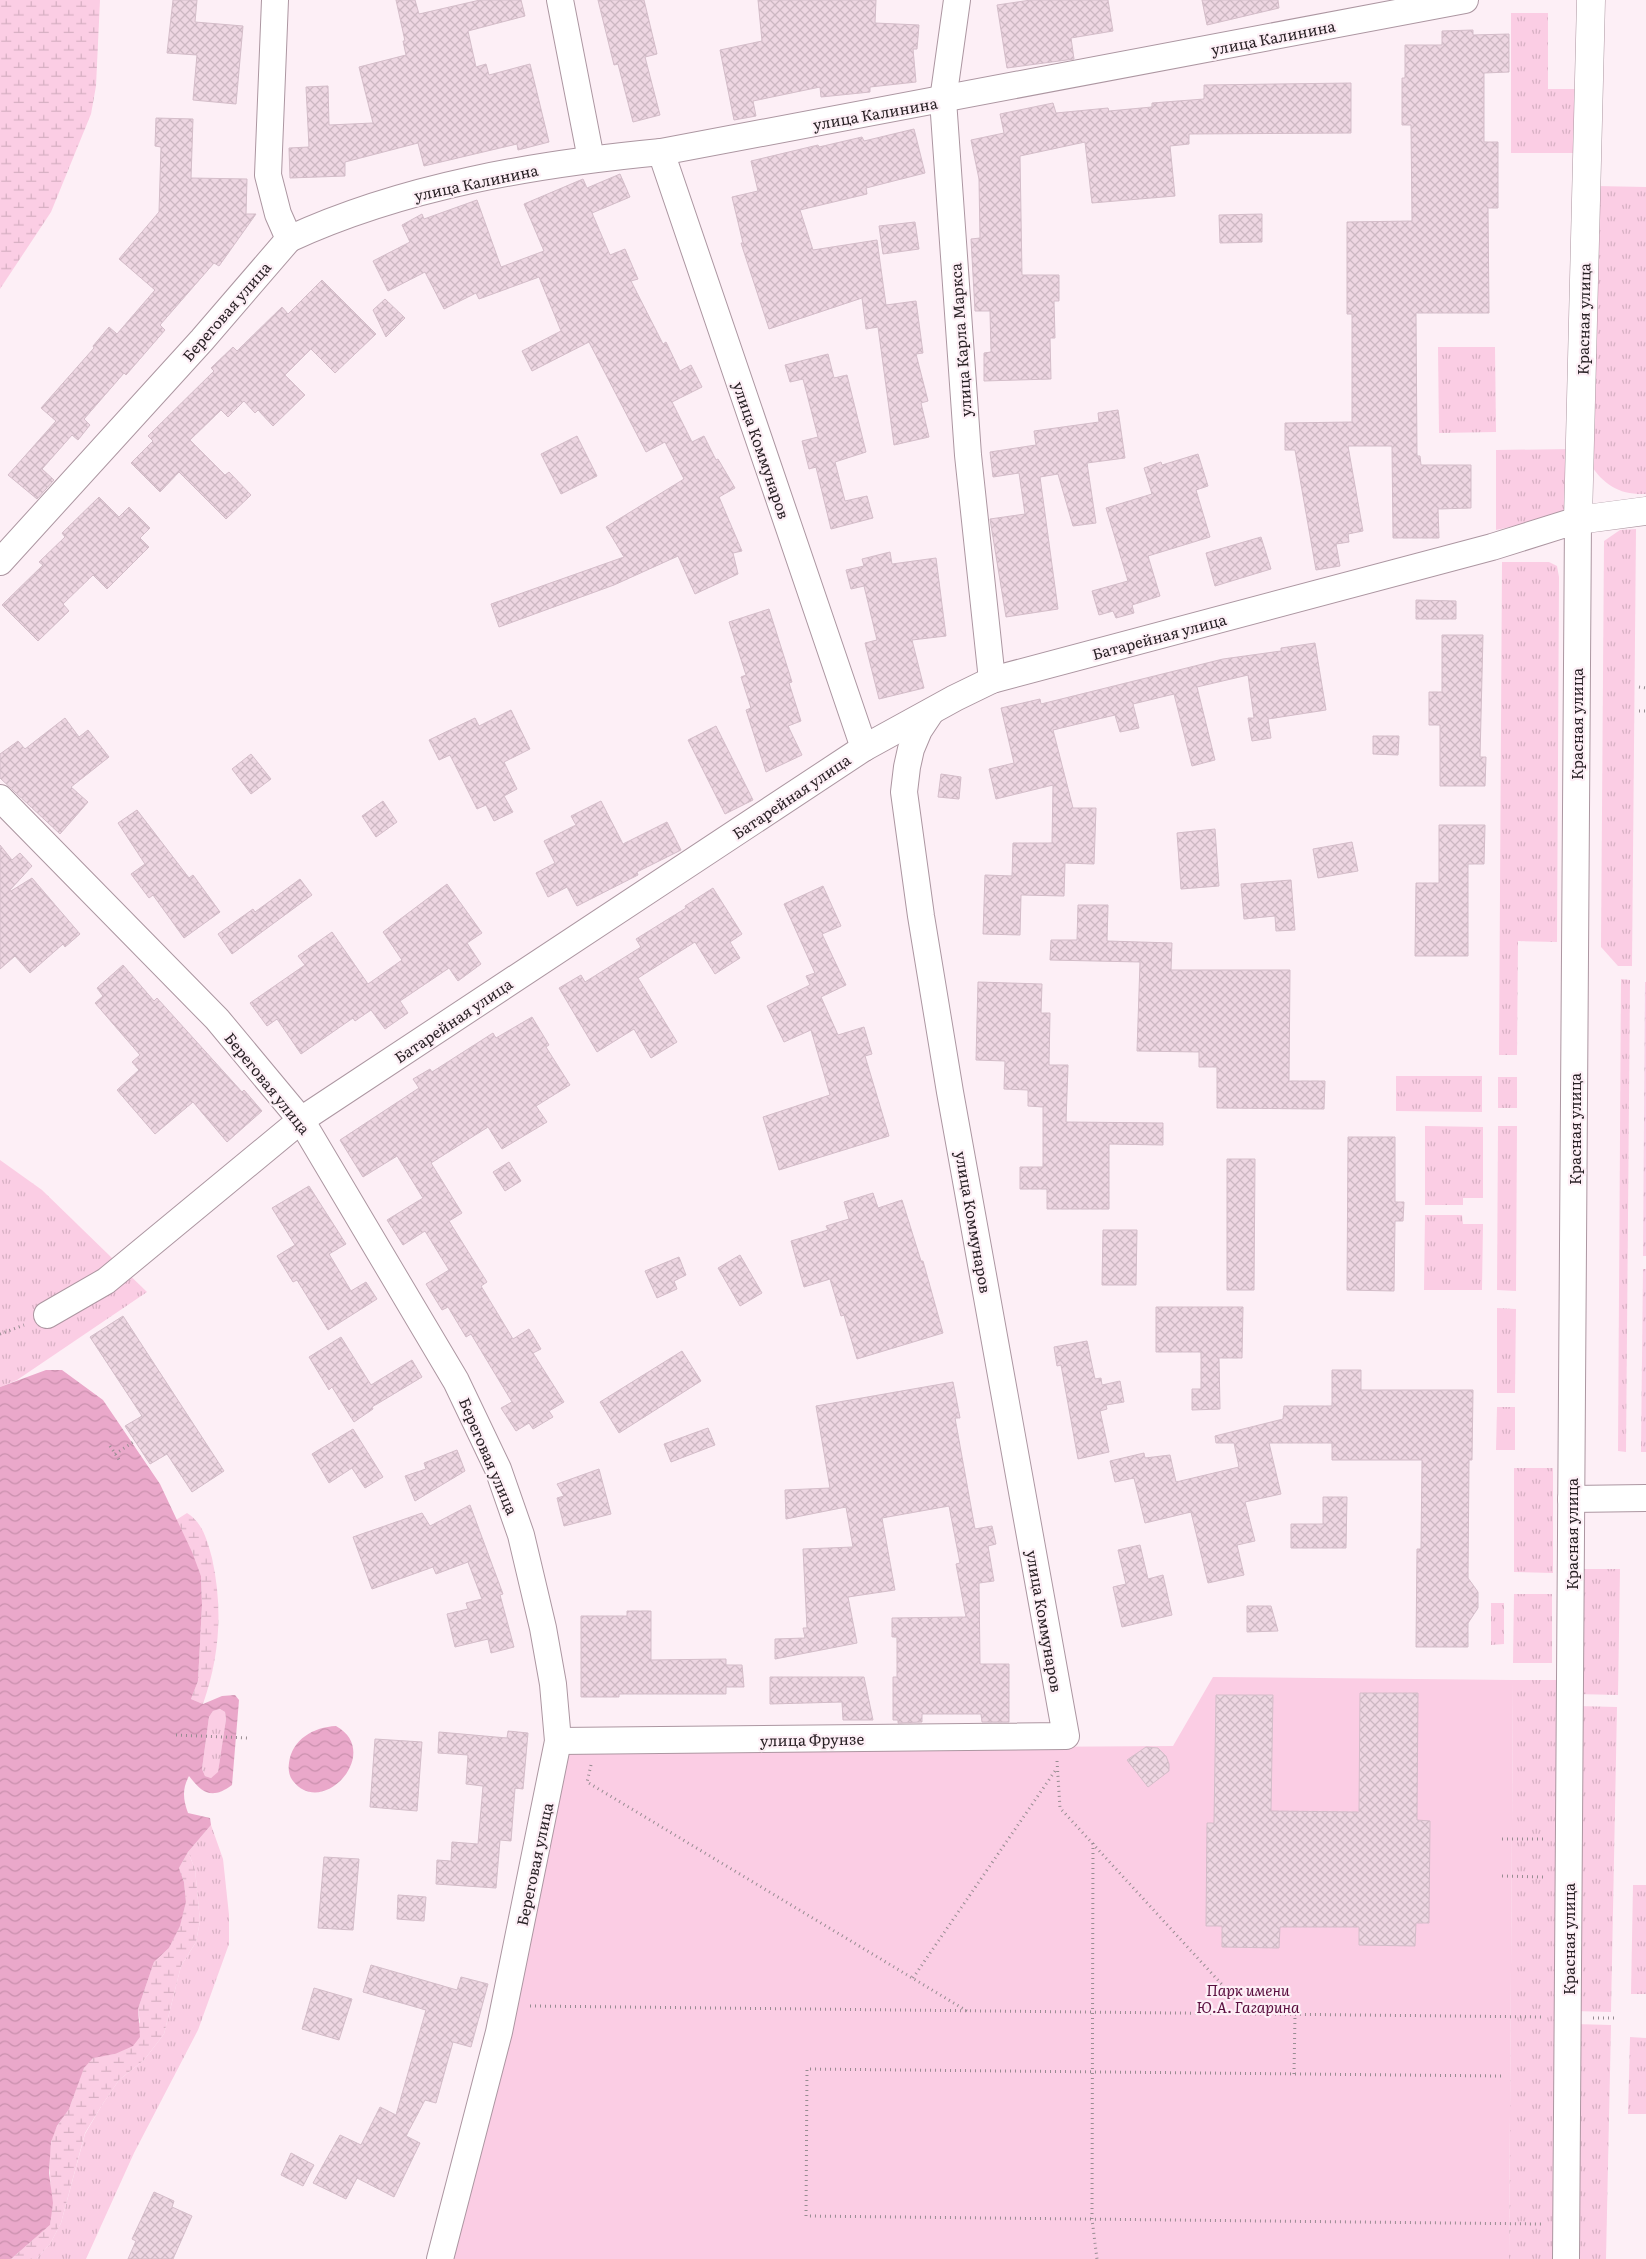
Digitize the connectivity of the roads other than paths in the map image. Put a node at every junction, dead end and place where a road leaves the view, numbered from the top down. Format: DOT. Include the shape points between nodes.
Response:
graph roads {
  1 [pos="275,0"];
  2 [pos="560,0"];
  3 [pos="957,0"];
  4 [pos="1465,0"];
  5 [pos="1591,0"];
  6 [pos="943,100"];
  7 [pos="661,152"];
  8 [pos="592,159"];
  9 [pos="289,240"];
  10 [pos="1646,511"];
  11 [pos="1578,520"];
  12 [pos="0,562"];
  13 [pos="992,680"];
  14 [pos="931,712"];
  15 [pos="864,748"];
  16 [pos="0,798"];
  17 [pos="301,1120"];
  18 [pos="47,1315"];
  19 [pos="1646,1498"];
  20 [pos="1571,1499"];
  21 [pos="1061,1736"];
  22 [pos="558,1741"];
  23 [pos="440,2259"];
  24 [pos="1566,2259"];
  1 -- 9 [label="street" via="268,175"];
  2 -- 8 [label="street"];
  3 -- 6 [label="street, улица Карла Маркса"];
  4 -- 6 [label="street, улица Калинина"];
  5 -- 11 [label="street, Красная улица"];
  6 -- 7 [label="street, улица Калинина"];
  6 -- 13 [label="street, улица Карла Маркса" via="968,455"];
  7 -- 8 [label="street, улица Калинина"];
  7 -- 15 [label="street, улица Коммунаров"];
  8 -- 9 [label="street, улица Калинина" via="472,181 380,204 330,220"];
  9 -- 12 [label="street, Береговая улица"];
  10 -- 11 [label="street, Батарейная улица"];
  11 -- 13 [label="street, Батарейная улица" via="1492,547"];
  11 -- 20 [label="street, Красная улица"];
  13 -- 14 [label="street, Батарейная улица"];
  14 -- 15 [label="street, Батарейная улица"];
  14 -- 21 [label="street, улица Коммунаров" via="911,749 904,792 950,1092"];
  15 -- 17 [label="street, Батарейная улица"];
  16 -- 17 [label="street, Береговая улица" via="217,1020"];
  17 -- 18 [label="street, Батарейная улица" via="106,1282"];
  17 -- 22 [label="street, Береговая улица" via="456,1381 498,1469 534,1583 553,1684"];
  19 -- 20 [label="street"];
  20 -- 24 [label="street, Красная улица"];
  21 -- 22 [label="street, улица Фрунзе"];
  22 -- 23 [label="street, Береговая улица" via="505,2006"];
}
